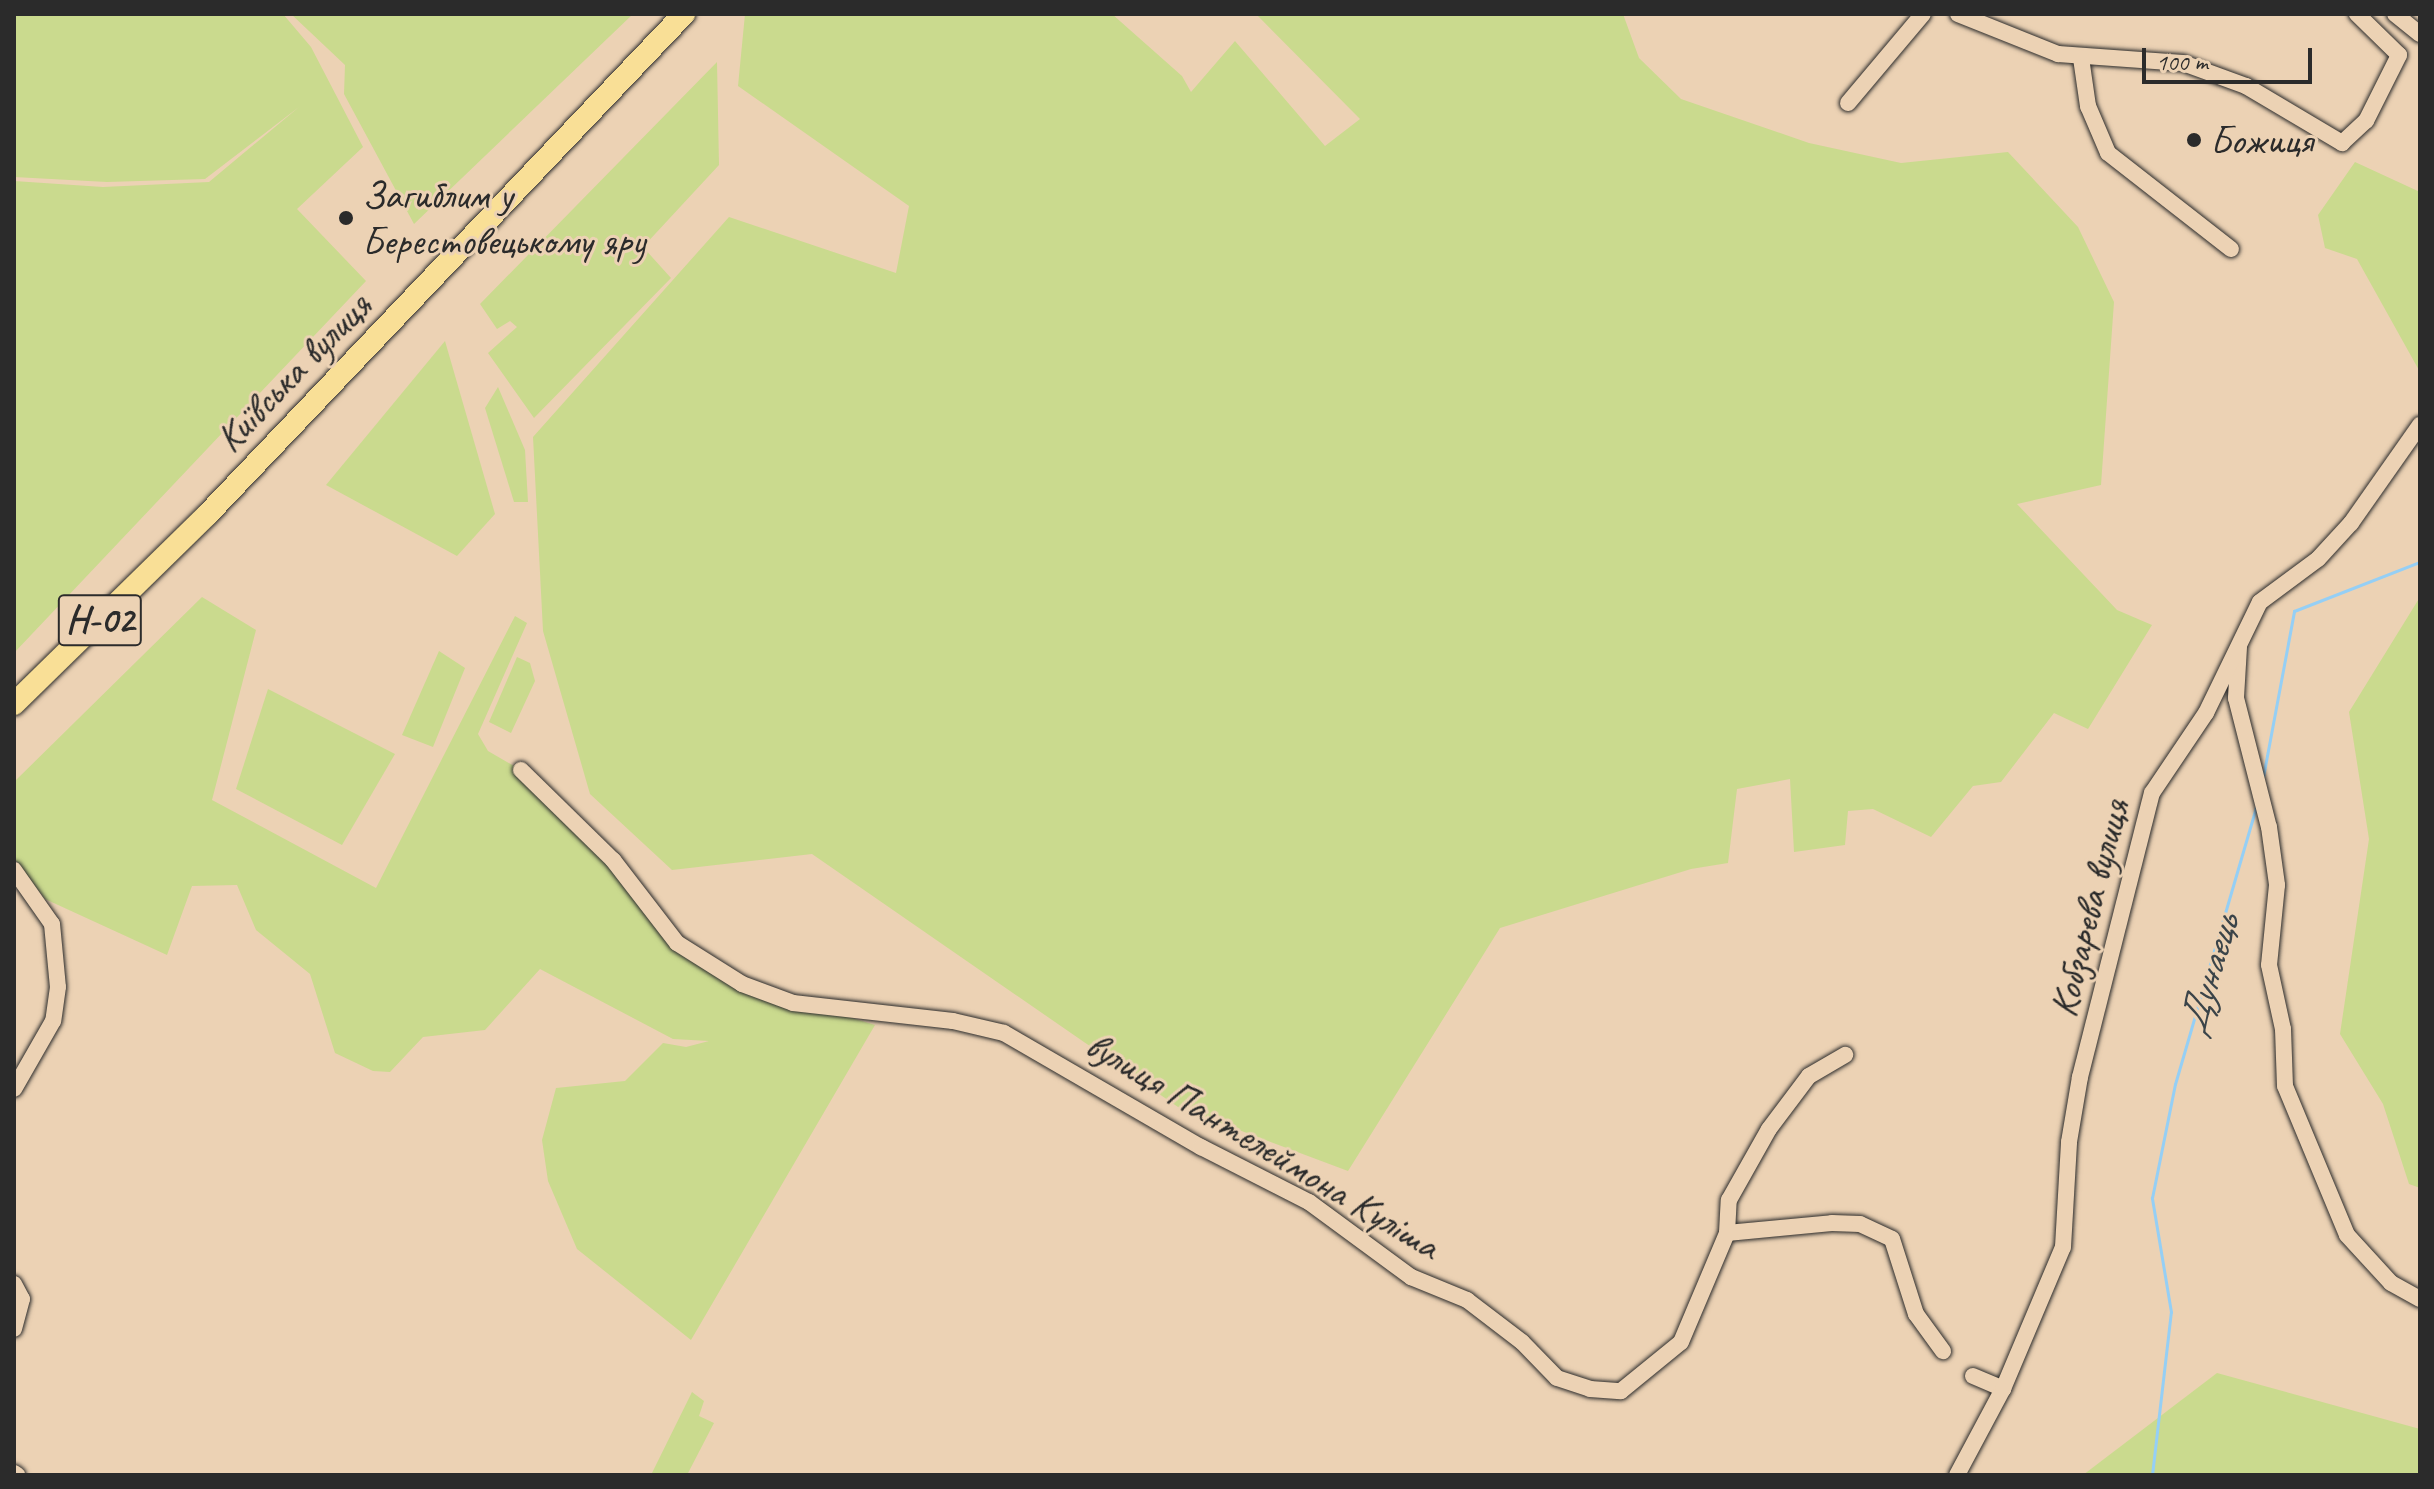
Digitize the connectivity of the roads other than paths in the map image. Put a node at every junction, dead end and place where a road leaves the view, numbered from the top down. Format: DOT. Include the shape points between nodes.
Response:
graph roads {
  1 [pos="684,14"];
  2 [pos="1923,14"];
  3 [pos="1958,14"];
  4 [pos="2395,14"];
  5 [pos="2363,16"];
  6 [pos="2420,34"];
  7 [pos="2081,58"];
  8 [pos="1848,103"];
  9 [pos="2231,249"];
  10 [pos="2420,425"];
  11 [pos="2239,638"];
  12 [pos="14,704"];
  13 [pos="521,770"];
  14 [pos="14,870"];
  15 [pos="1845,1055"];
  16 [pos="14,1089"];
  17 [pos="1727,1233"];
  18 [pos="14,1284"];
  19 [pos="2420,1299"];
  20 [pos="14,1329"];
  21 [pos="1943,1351"];
  22 [pos="1973,1376"];
  23 [pos="2003,1389"];
  24 [pos="1957,1475"];
  1 -- 12 [label="main road, Київська вулиця / Н-02" via="207,515"];
  2 -- 8 [label="street"];
  3 -- 7 [label="street"];
  4 -- 6 [label="street"];
  5 -- 7 [label="street" via="2399,55 2366,121 2342,143 2246,86 2183,63 2104,55"];
  7 -- 9 [label="street" via="2088,106 2108,153"];
  10 -- 11 [label="street, Кобзарева вулиця" via="2351,523 2318,559 2260,602"];
  11 -- 19 [label="street" via="2236,698 2269,827 2277,885 2269,965 2283,1029 2285,1086 2347,1235 2391,1283"];
  11 -- 23 [label="street, Кобзарева вулиця" via="2206,713 2152,793 2080,1077 2069,1142 2063,1247"];
  13 -- 17 [label="street, вулиця Пантелеймона Куліша" via="613,860 677,943 742,984 793,1003 953,1021 1004,1033 1201,1147 1309,1202 1411,1277 1467,1300 1522,1342 1557,1378 1590,1389 1621,1391 1649,1372 1681,1342"];
  14 -- 16 [label="street" via="52,924 58,987 53,1021"];
  15 -- 17 [label="street, вулиця Пантелеймона Куліша" via="1809,1076 1769,1129 1729,1200"];
  17 -- 21 [label="street" via="1860,1224 1892,1239 1916,1314"];
  18 -- 20 [label="street" via="22,1299"];
  22 -- 23 [label="street"];
  23 -- 24 [label="street, Кобзарева вулиця"];
}
